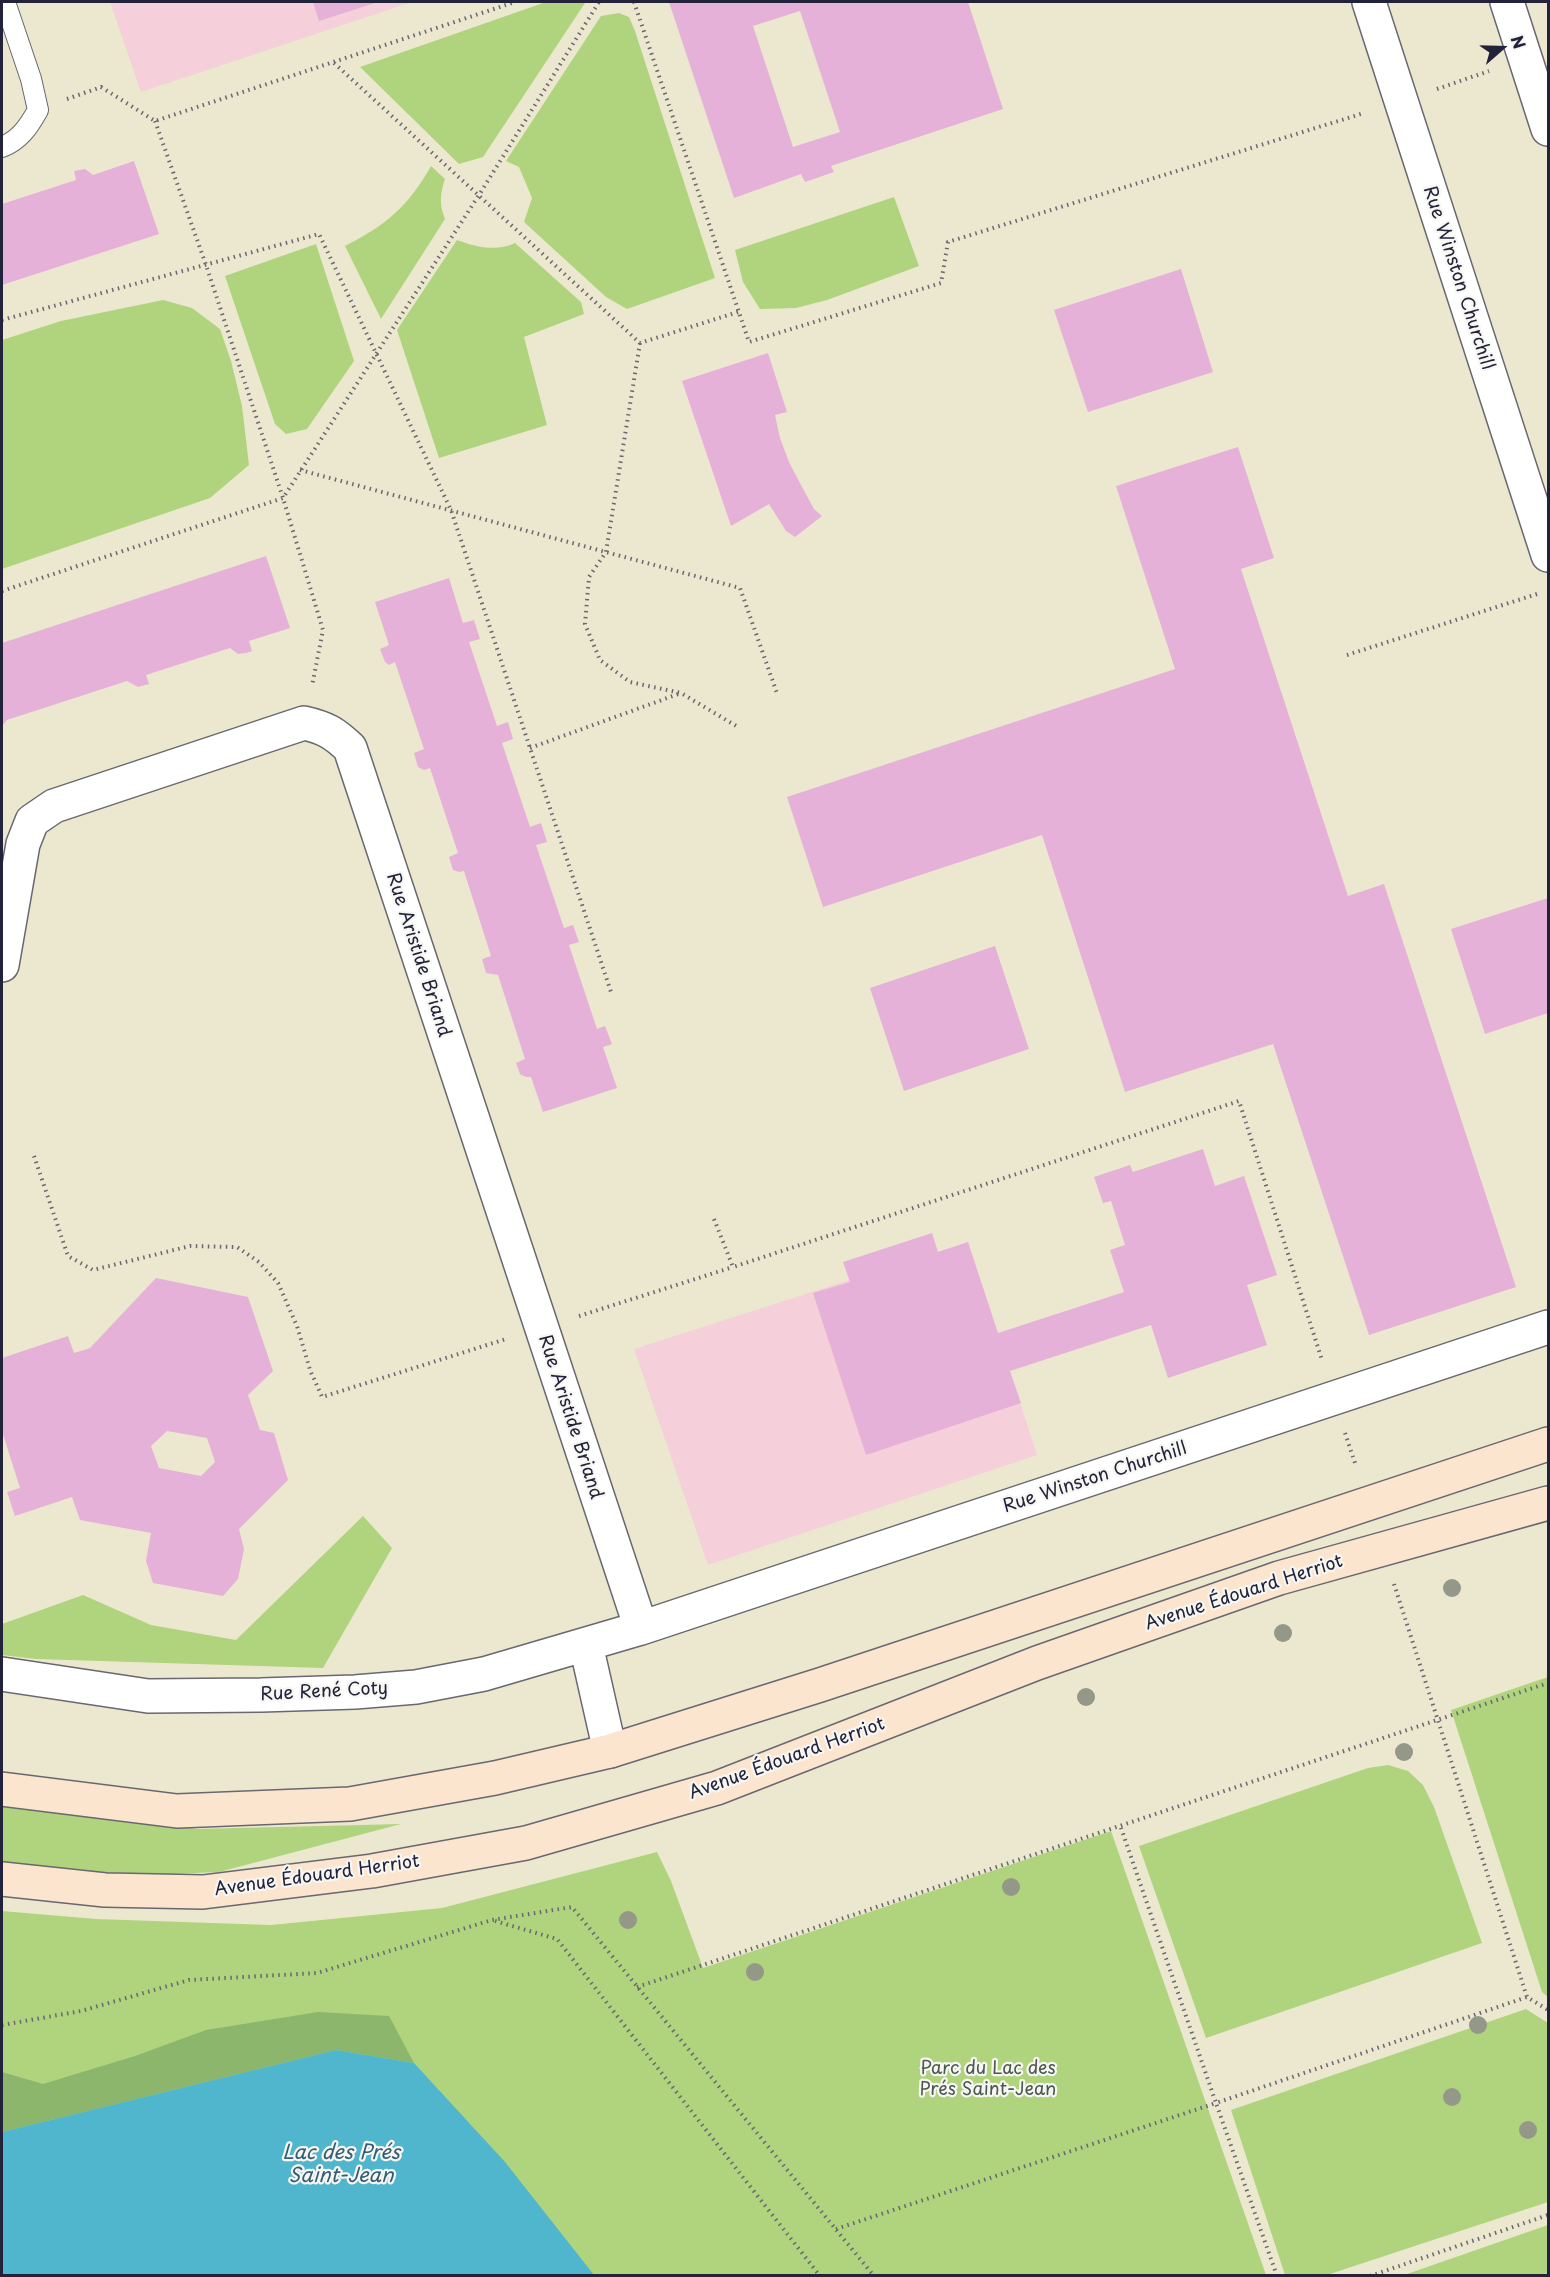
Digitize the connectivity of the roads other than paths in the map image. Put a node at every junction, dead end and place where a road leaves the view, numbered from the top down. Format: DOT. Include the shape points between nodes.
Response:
graph roads {
  1 [pos="5,2"];
  2 [pos="1369,2"];
  3 [pos="1507,2"];
  4 [pos="1548,129"];
  5 [pos="2,147"];
  6 [pos="1548,555"];
  7 [pos="2,965"];
  8 [pos="1548,1327"];
  9 [pos="1548,1444"];
  10 [pos="1548,1503"];
  11 [pos="640,1628"];
  12 [pos="586,1645"];
  13 [pos="2,1674"];
  14 [pos="610,1751"];
  15 [pos="2,1789"];
  16 [pos="2,1879"];
  1 -- 5 [label="lane" via="38,110 27,129"];
  2 -- 6 [label="street, Rue Winston Churchill"];
  3 -- 4 [label="street"];
  7 -- 11 [label="street, Rue Aristide Briand" via="23,844 32,821 54,806 304,723 325,728 350,748"];
  8 -- 11 [label="street, Rue Winston Churchill"];
  9 -- 14 [label="main road"];
  10 -- 16 [label="main road, Avenue Édouard Herriot" via="1279,1578 1037,1663 717,1788 526,1843 372,1871 203,1892 105,1890"];
  11 -- 12 [label="street, Rue René Coty"];
  12 -- 13 [label="street, Rue René Coty" via="484,1674 416,1687 355,1692 148,1696"];
  12 -- 14 [label="street"];
  14 -- 15 [label="main road" via="495,1778 350,1804 177,1812"];
}
